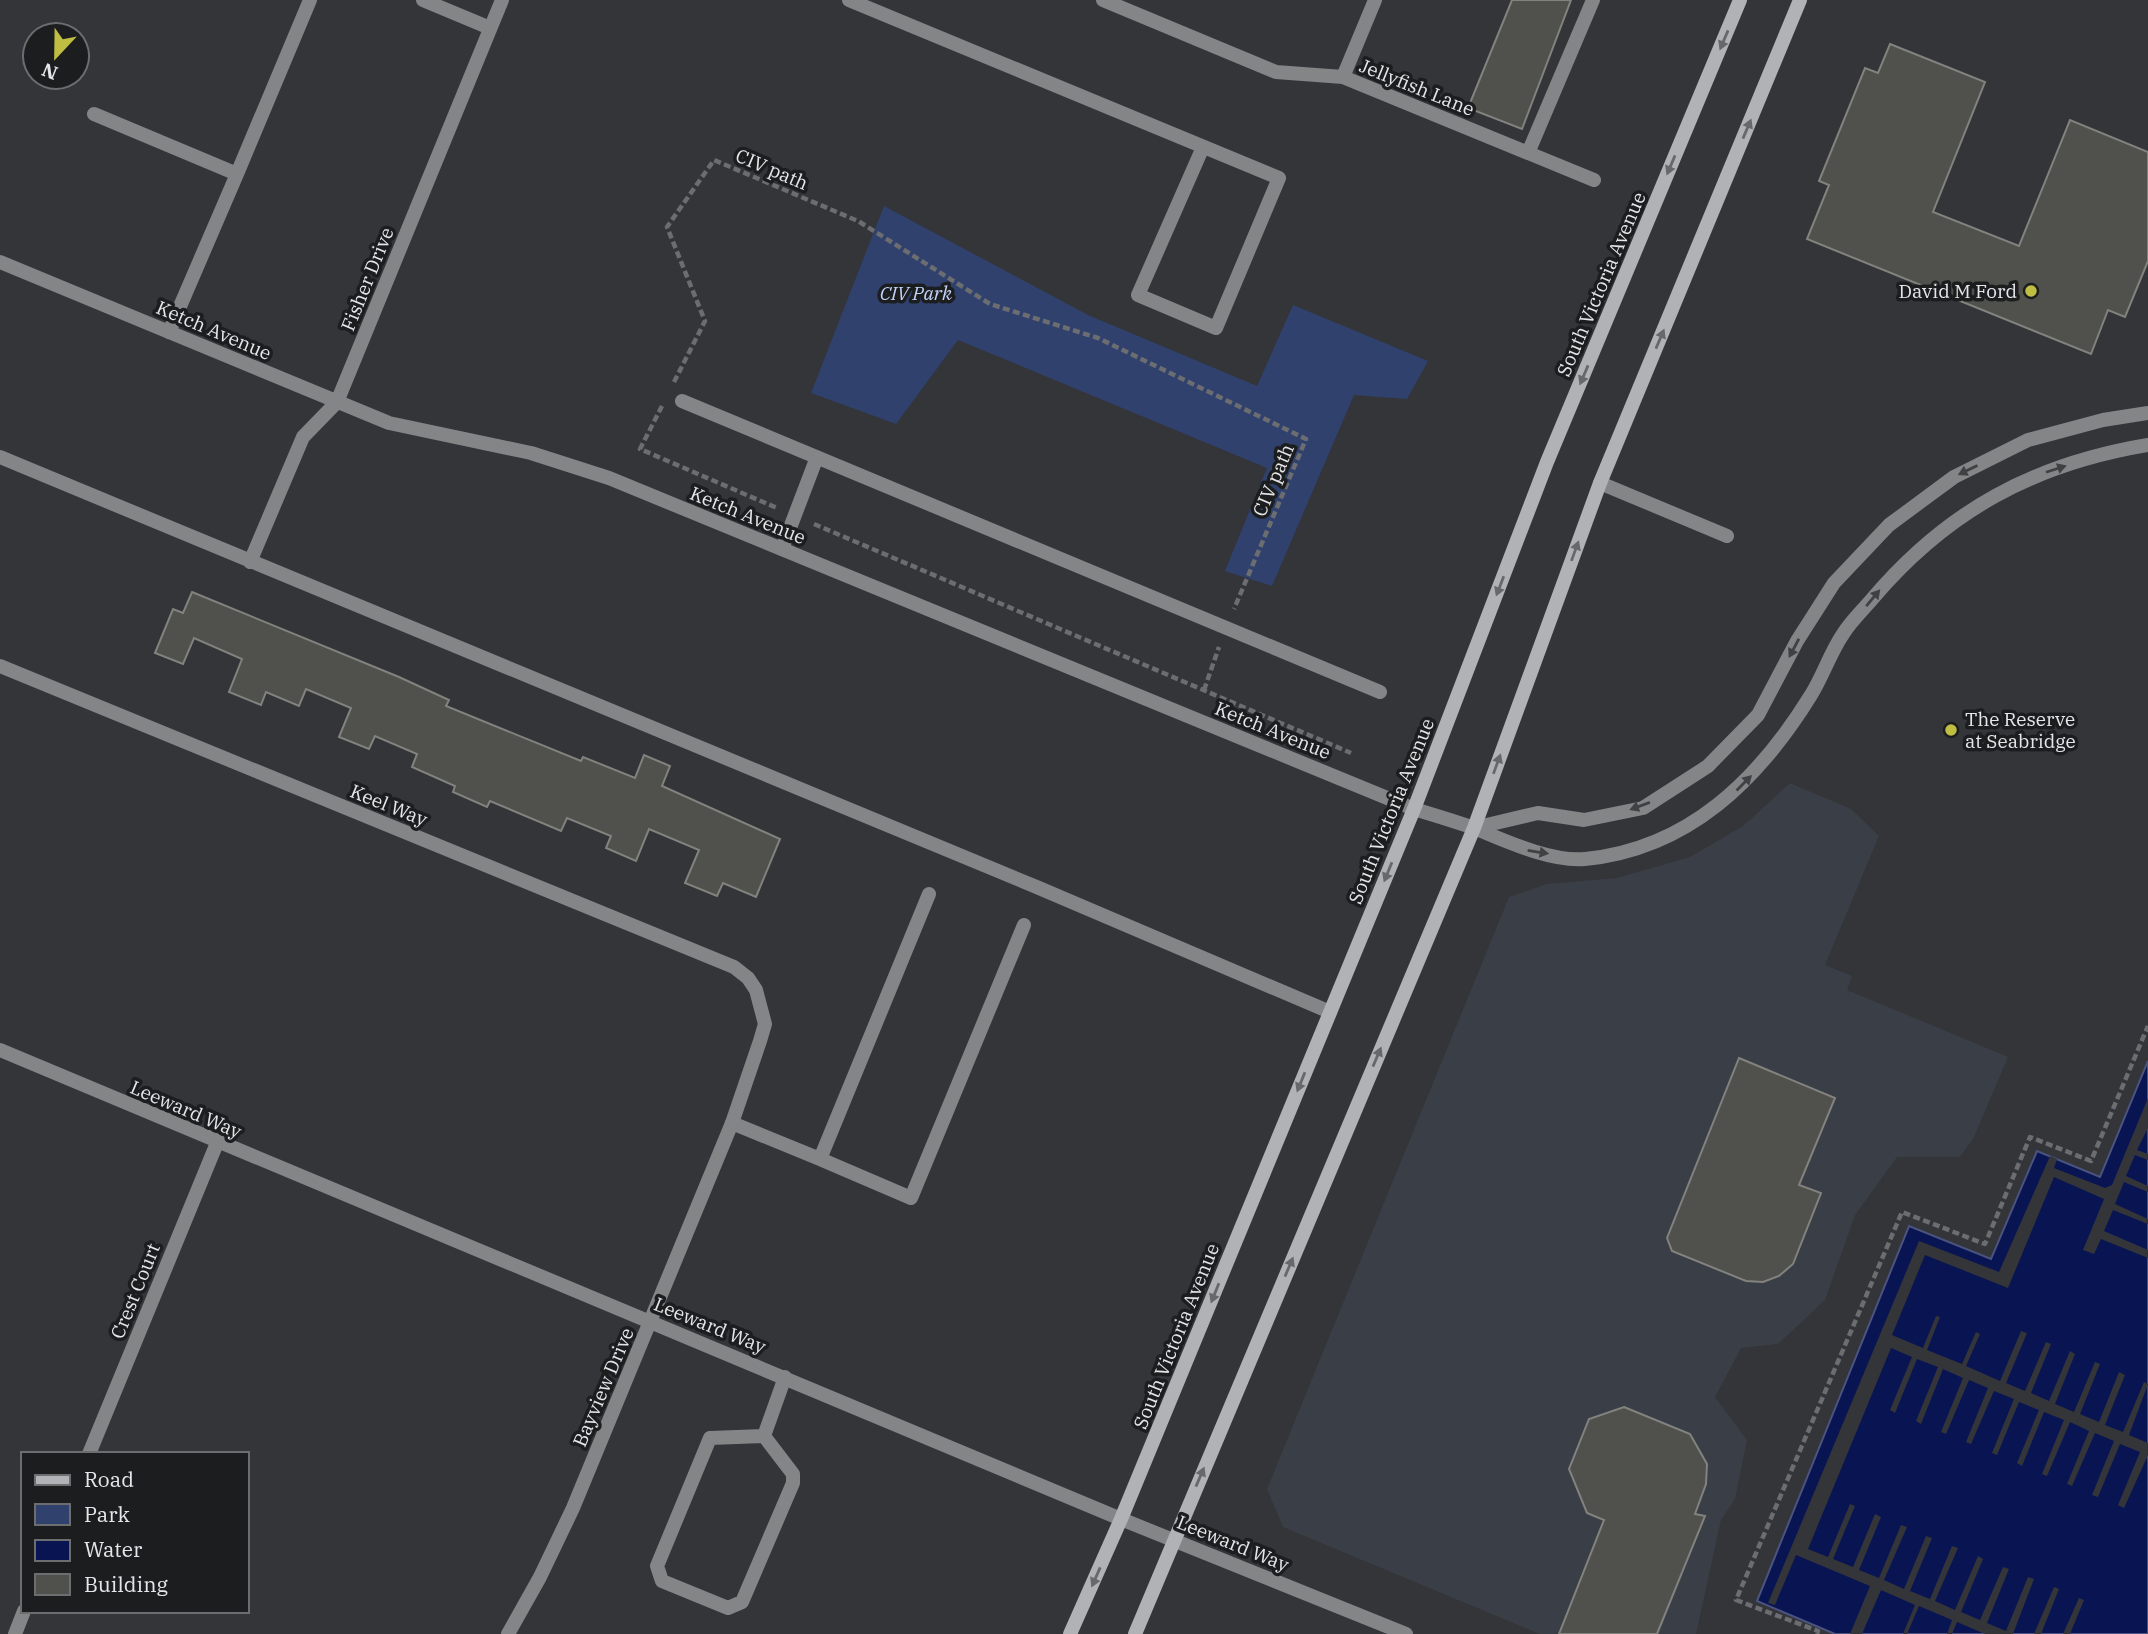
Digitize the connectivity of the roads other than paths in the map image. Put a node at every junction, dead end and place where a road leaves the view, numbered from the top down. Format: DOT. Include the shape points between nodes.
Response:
graph roads {
  1 [pos="310,0"];
  2 [pos="423,0"];
  3 [pos="502,0"];
  4 [pos="849,0"];
  5 [pos="1103,0"];
  6 [pos="1375,0"];
  7 [pos="1593,0"];
  8 [pos="1740,0"];
  9 [pos="1800,0"];
  10 [pos="490,28"];
  11 [pos="1343,77"];
  12 [pos="94,114"];
  13 [pos="1203,147"];
  14 [pos="1528,153"];
  15 [pos="237,174"];
  16 [pos="1594,180"];
  17 [pos="0,262"];
  18 [pos="169,332"];
  19 [pos="682,401"];
  20 [pos="337,402"];
  21 [pos="2148,412"];
  22 [pos="2148,445"];
  23 [pos="0,457"];
  24 [pos="817,457"];
  25 [pos="1600,484"];
  26 [pos="1727,536"];
  27 [pos="782,549"];
  28 [pos="250,562"];
  29 [pos="0,666"];
  30 [pos="1380,692"];
  31 [pos="1414,809"];
  32 [pos="1474,828"];
  33 [pos="929,894"];
  34 [pos="1024,925"];
  35 [pos="756,989"];
  36 [pos="1330,1012"];
  37 [pos="0,1050"];
  38 [pos="732,1123"];
  39 [pos="217,1143"];
  40 [pos="820,1159"];
  41 [pos="652,1323"];
  42 [pos="785,1377"];
  43 [pos="764,1436"];
  44 [pos="90,1452"];
  45 [pos="1121,1519"];
  46 [pos="1174,1539"];
  47 [pos="23,1613"];
  48 [pos="15,1634"];
  49 [pos="508,1634"];
  50 [pos="1070,1634"];
  51 [pos="1135,1634"];
  52 [pos="1406,1634"];
  1 -- 15 [label="street"];
  2 -- 10 [label="street"];
  3 -- 10 [label="street, Fisher Drive"];
  4 -- 13 [label="street"];
  5 -- 11 [label="street, Jellyfish Lane" via="1276,72"];
  6 -- 11 [label="street"];
  7 -- 14 [label="street"];
  8 -- 31 [label="main road, South Victoria Avenue, one-way" via="1547,462"];
  25 -- 9 [label="main road, one-way"];
  10 -- 20 [label="street, Fisher Drive"];
  11 -- 14 [label="street, Jellyfish Lane"];
  12 -- 15 [label="street"];
  13 -- 13 [label="street" via="1279,178 1216,328 1138,295"];
  14 -- 16 [label="street, Jellyfish Lane"];
  15 -- 18 [label="street"];
  17 -- 18 [label="street, Ketch Avenue"];
  18 -- 20 [label="street, Ketch Avenue"];
  19 -- 24 [label="street"];
  20 -- 27 [label="street, Ketch Avenue" via="389,423 531,453 609,478"];
  20 -- 28 [label="street, Fisher Drive" via="303,437"];
  21 -- 32 [label="street, one-way" via="2028,440 1954,477 1889,525 1834,583 1797,641 1759,715 1708,766 1643,808 1584,820 1538,813"];
  32 -- 22 [label="street, Ketch Avenue, one-way" via="1523,849 1584,859 1653,843 1723,804 1774,753 1813,693 1843,634 1895,573 1956,517 2028,478 2108,451"];
  23 -- 28 [label="street"];
  24 -- 27 [label="street"];
  24 -- 30 [label="street"];
  25 -- 26 [label="street"];
  32 -- 25 [label="main road, one-way"];
  27 -- 31 [label="street, Ketch Avenue"];
  28 -- 36 [label="street"];
  29 -- 35 [label="street, Keel Way" via="734,967"];
  31 -- 32 [label="street, Ketch Avenue"];
  31 -- 36 [label="main road, South Victoria Avenue, one-way"];
  46 -- 32 [label="main road, one-way"];
  33 -- 40 [label="street"];
  34 -- 40 [label="street" via="911,1198"];
  35 -- 38 [label="street, Bayview Drive" via="765,1024"];
  36 -- 45 [label="main road, South Victoria Avenue, one-way"];
  37 -- 39 [label="street, Leeward Way"];
  38 -- 40 [label="street"];
  38 -- 41 [label="street, Bayview Drive"];
  39 -- 41 [label="street, Leeward Way"];
  39 -- 44 [label="street, Crest Court"];
  41 -- 42 [label="street, Leeward Way"];
  41 -- 49 [label="street, Bayview Drive" via="573,1508"];
  42 -- 43 [label="street"];
  42 -- 45 [label="street, Leeward Way"];
  43 -- 43 [label="street" via="710,1438 657,1566 662,1581 728,1608 742,1602 793,1483 793,1474"];
  45 -- 46 [label="street, Leeward Way"];
  45 -- 50 [label="main road, South Victoria Avenue, one-way"];
  46 -- 51 [label="main road"];
  46 -- 52 [label="street, Leeward Way"];
  47 -- 48 [label="street"];
}
